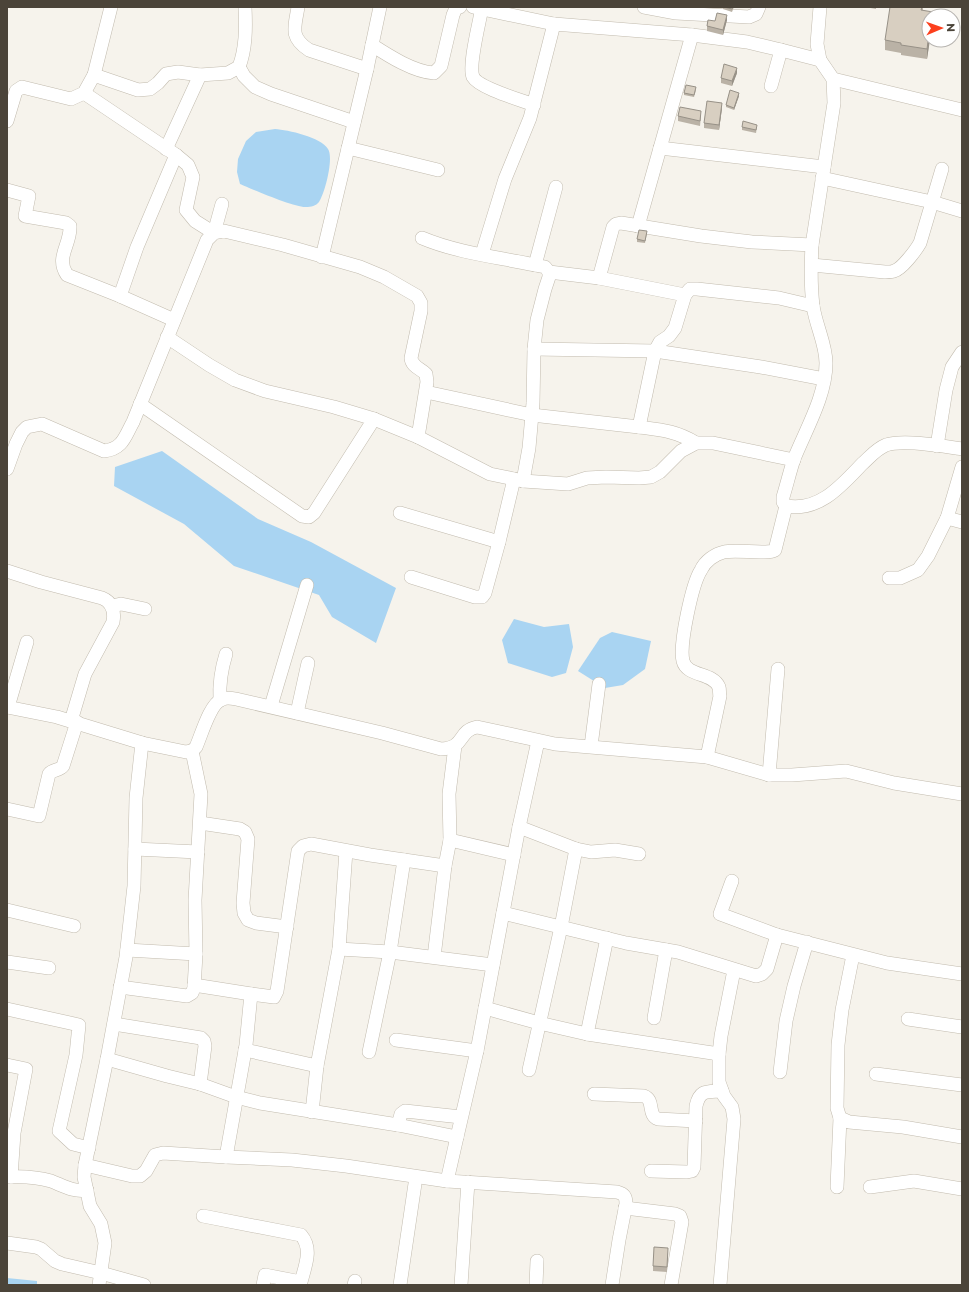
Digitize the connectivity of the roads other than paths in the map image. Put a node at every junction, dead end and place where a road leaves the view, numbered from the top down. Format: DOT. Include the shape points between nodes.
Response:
graph roads {
  1 [pos="111,7"];
  2 [pos="244,7"];
  3 [pos="298,7"];
  4 [pos="380,7"];
  5 [pos="460,7"];
  6 [pos="644,7"];
  7 [pos="759,7"];
  8 [pos="820,7"];
  9 [pos="479,8"];
  10 [pos="554,24"];
  11 [pos="692,35"];
  12 [pos="372,45"];
  13 [pos="781,50"];
  14 [pos="820,60"];
  15 [pos="239,67"];
  16 [pos="367,69"];
  17 [pos="94,75"];
  18 [pos="200,75"];
  19 [pos="833,79"];
  20 [pos="7,83"];
  21 [pos="772,86"];
  22 [pos="22,87"];
  23 [pos="84,93"];
  24 [pos="534,105"];
  25 [pos="962,110"];
  26 [pos="7,121"];
  27 [pos="354,122"];
  28 [pos="348,148"];
  29 [pos="660,148"];
  30 [pos="171,152"];
  31 [pos="942,169"];
  32 [pos="438,170"];
  33 [pos="823,173"];
  34 [pos="556,187"];
  35 [pos="7,190"];
  36 [pos="932,202"];
  37 [pos="222,204"];
  38 [pos="962,211"];
  39 [pos="638,226"];
  40 [pos="214,233"];
  41 [pos="422,238"];
  42 [pos="812,245"];
  43 [pos="482,254"];
  44 [pos="322,257"];
  45 [pos="535,265"];
  46 [pos="812,265"];
  47 [pos="549,272"];
  48 [pos="599,278"];
  49 [pos="685,295"];
  50 [pos="120,296"];
  51 [pos="813,306"];
  52 [pos="174,320"];
  53 [pos="168,337"];
  54 [pos="534,349"];
  55 [pos="655,351"];
  56 [pos="962,352"];
  57 [pos="957,367"];
  58 [pos="824,379"];
  59 [pos="426,392"];
  60 [pos="140,404"];
  61 [pos="532,415"];
  62 [pos="374,419"];
  63 [pos="639,427"];
  64 [pos="418,437"];
  65 [pos="696,443"];
  66 [pos="937,446"];
  67 [pos="962,449"];
  68 [pos="794,460"];
  69 [pos="962,467"];
  70 [pos="7,469"];
  71 [pos="518,480"];
  72 [pos="786,506"];
  73 [pos="400,513"];
  74 [pos="947,518"];
  75 [pos="962,522"];
  76 [pos="499,542"];
  77 [pos="7,571"];
  78 [pos="411,577"];
  79 [pos="889,578"];
  80 [pos="307,585"];
  81 [pos="112,606"];
  82 [pos="145,609"];
  83 [pos="27,642"];
  84 [pos="226,654"];
  85 [pos="308,662"];
  86 [pos="778,669"];
  87 [pos="599,684"];
  88 [pos="220,700"];
  89 [pos="271,706"];
  90 [pos="8,707"];
  91 [pos="297,713"];
  92 [pos="74,722"];
  93 [pos="538,741"];
  94 [pos="142,743"];
  95 [pos="455,746"];
  96 [pos="591,746"];
  97 [pos="192,751"];
  98 [pos="707,757"];
  99 [pos="769,775"];
  100 [pos="962,794"];
  101 [pos="7,809"];
  102 [pos="200,823"];
  103 [pos="519,827"];
  104 [pos="450,840"];
  105 [pos="135,849"];
  106 [pos="576,849"];
  107 [pos="346,851"];
  108 [pos="198,852"];
  109 [pos="639,854"];
  110 [pos="514,855"];
  111 [pos="404,860"];
  112 [pos="445,866"];
  113 [pos="732,881"];
  114 [pos="7,910"];
  115 [pos="503,913"];
  116 [pos="74,926"];
  117 [pos="287,926"];
  118 [pos="562,927"];
  119 [pos="777,935"];
  120 [pos="607,938"];
  121 [pos="807,942"];
  122 [pos="339,948"];
  123 [pos="127,950"];
  124 [pos="666,950"];
  125 [pos="390,952"];
  126 [pos="196,954"];
  127 [pos="853,955"];
  128 [pos="434,957"];
  129 [pos="7,962"];
  130 [pos="493,965"];
  131 [pos="49,968"];
  132 [pos="734,970"];
  133 [pos="962,974"];
  134 [pos="194,985"];
  135 [pos="120,987"];
  136 [pos="251,994"];
  137 [pos="485,1008"];
  138 [pos="7,1010"];
  139 [pos="654,1018"];
  140 [pos="908,1019"];
  141 [pos="539,1023"];
  142 [pos="114,1024"];
  143 [pos="962,1027"];
  144 [pos="587,1034"];
  145 [pos="396,1040"];
  146 [pos="245,1050"];
  147 [pos="477,1051"];
  148 [pos="369,1052"];
  149 [pos="719,1054"];
  150 [pos="107,1059"];
  151 [pos="7,1065"];
  152 [pos="317,1066"];
  153 [pos="528,1070"];
  154 [pos="780,1072"];
  155 [pos="876,1074"];
  156 [pos="200,1084"];
  157 [pos="962,1085"];
  158 [pos="722,1091"];
  159 [pos="594,1094"];
  160 [pos="236,1097"];
  161 [pos="312,1112"];
  162 [pos="461,1117"];
  163 [pos="840,1118"];
  164 [pos="696,1121"];
  165 [pos="398,1125"];
  166 [pos="457,1137"];
  167 [pos="962,1137"];
  168 [pos="88,1148"];
  169 [pos="226,1157"];
  170 [pos="85,1165"];
  171 [pos="650,1171"];
  172 [pos="9,1177"];
  173 [pos="416,1177"];
  174 [pos="447,1181"];
  175 [pos="468,1182"];
  176 [pos="836,1187"];
  177 [pos="870,1187"];
  178 [pos="962,1189"];
  179 [pos="87,1190"];
  180 [pos="625,1208"];
  181 [pos="204,1216"];
  182 [pos="7,1243"];
  183 [pos="537,1261"];
  184 [pos="100,1279"];
  185 [pos="300,1283"];
  186 [pos="144,1285"];
  187 [pos="263,1285"];
  188 [pos="400,1285"];
  189 [pos="461,1285"];
  190 [pos="536,1285"];
  191 [pos="612,1285"];
  192 [pos="671,1285"];
  193 [pos="720,1285"];
  1 -- 17 [label="street"];
  2 -- 15 [label="street" via="244,55"];
  3 -- 16 [label="street" via="295,33 302,45 309,50"];
  4 -- 12 [label="street"];
  5 -- 12 [label="street" via="456,8 453,15 441,66 434,73 424,72 386,55"];
  6 -- 7 [label="street" via="749,17 756,14"];
  8 -- 14 [label="street" via="817,44"];
  9 -- 10 [label="street"];
  9 -- 24 [label="street" via="472,66 474,77 480,84"];
  10 -- 11 [label="street"];
  10 -- 24 [label="street"];
  11 -- 13 [label="street" via="747,42"];
  11 -- 29 [label="street"];
  12 -- 16 [label="street"];
  13 -- 14 [label="street"];
  13 -- 21 [label="street"];
  14 -- 19 [label="street"];
  15 -- 18 [label="street" via="228,73"];
  15 -- 27 [label="street" via="255,87"];
  16 -- 27 [label="street"];
  17 -- 18 [label="street" via="138,90 150,89 166,74 178,72"];
  17 -- 23 [label="street"];
  18 -- 30 [label="street"];
  19 -- 25 [label="street"];
  19 -- 33 [label="street" via="834,104"];
  20 -- 22 [label="street"];
  22 -- 23 [label="street" via="71,99"];
  22 -- 26 [label="street" via="16,91"];
  23 -- 30 [label="street"];
  24 -- 43 [label="street" via="505,179"];
  27 -- 28 [label="street"];
  28 -- 32 [label="street"];
  28 -- 44 [label="street"];
  29 -- 33 [label="street"];
  29 -- 39 [label="street"];
  30 -- 40 [label="street" via="188,165 193,177 186,210 195,221"];
  30 -- 50 [label="street"];
  31 -- 36 [label="street"];
  33 -- 36 [label="street"];
  33 -- 42 [label="street"];
  34 -- 45 [label="street"];
  35 -- 50 [label="street" via="29,196 25,216 66,223 70,226 62,259 67,275"];
  36 -- 38 [label="street"];
  36 -- 46 [label="street" via="920,243 900,268 885,272"];
  37 -- 40 [label="street"];
  39 -- 42 [label="street" via="752,242"];
  39 -- 48 [label="street" via="621,223 613,227"];
  40 -- 44 [label="street" via="224,231"];
  40 -- 52 [label="street" via="207,240"];
  41 -- 43 [label="street"];
  42 -- 46 [label="street"];
  43 -- 45 [label="street"];
  44 -- 59 [label="street" via="366,269 417,296 422,311 411,358 414,366 426,374"];
  45 -- 47 [label="street" via="545,267"];
  46 -- 51 [label="street"];
  47 -- 48 [label="street"];
  47 -- 54 [label="street" via="537,320"];
  48 -- 49 [label="street"];
  49 -- 51 [label="street" via="690,289 698,289 779,298"];
  49 -- 55 [label="street" via="675,328 660,342"];
  50 -- 52 [label="street"];
  51 -- 58 [label="street" via="824,346"];
  52 -- 53 [label="street"];
  53 -- 60 [label="street"];
  53 -- 62 [label="street" via="235,380 265,391"];
  54 -- 55 [label="street"];
  54 -- 61 [label="street"];
  55 -- 58 [label="street"];
  55 -- 63 [label="street"];
  56 -- 57 [label="street"];
  57 -- 66 [label="street" via="946,390"];
  58 -- 68 [label="street" via="819,399"];
  59 -- 61 [label="street"];
  59 -- 64 [label="street"];
  60 -- 62 [label="street" via="302,516 309,517"];
  60 -- 70 [label="street" via="120,446 112,450 104,451 42,424 22,432"];
  61 -- 63 [label="street"];
  61 -- 71 [label="street" via="529,448"];
  62 -- 64 [label="street"];
  63 -- 65 [label="street" via="683,435"];
  64 -- 71 [label="street" via="490,474"];
  65 -- 68 [label="street"];
  65 -- 71 [label="street" via="681,450 660,472 651,477 587,478 568,484"];
  66 -- 67 [label="street"];
  66 -- 72 [label="street" via="903,443 887,445 876,451 824,499 805,507"];
  68 -- 72 [label="street" via="783,497"];
  69 -- 74 [label="street"];
  71 -- 76 [label="street"];
  72 -- 98 [label="street" via="775,550 723,552 711,557 701,568 696,579 685,624 682,655 683,662 691,671 714,681 718,687 720,696"];
  73 -- 76 [label="street"];
  74 -- 75 [label="street"];
  74 -- 79 [label="street" via="918,570 900,578"];
  76 -- 78 [label="street" via="482,597"];
  77 -- 81 [label="street" via="102,598"];
  80 -- 89 [label="street"];
  81 -- 82 [label="street" via="120,604"];
  81 -- 92 [label="street" via="113,622 85,674"];
  83 -- 90 [label="street"];
  84 -- 88 [label="street" via="219,685"];
  85 -- 91 [label="street"];
  86 -- 99 [label="street"];
  87 -- 96 [label="street"];
  88 -- 89 [label="street" via="236,699"];
  88 -- 97 [label="street" via="214,705"];
  89 -- 91 [label="street"];
  90 -- 92 [label="street"];
  91 -- 95 [label="street" via="441,749"];
  92 -- 94 [label="street"];
  92 -- 101 [label="street" via="63,766 49,774 39,816"];
  93 -- 95 [label="street" via="477,727 470,728"];
  93 -- 96 [label="street"];
  93 -- 103 [label="street"];
  94 -- 97 [label="street"];
  94 -- 105 [label="street" via="136,798"];
  95 -- 104 [label="street" via="449,794"];
  96 -- 98 [label="street"];
  97 -- 102 [label="street" via="200,794"];
  98 -- 99 [label="street"];
  99 -- 100 [label="street" via="792,776 846,770 894,783"];
  102 -- 108 [label="street"];
  102 -- 117 [label="street" via="245,832 248,839 244,913 248,920 256,923"];
  103 -- 106 [label="street"];
  103 -- 110 [label="street"];
  104 -- 110 [label="street"];
  104 -- 112 [label="street"];
  105 -- 108 [label="street"];
  105 -- 123 [label="street"];
  106 -- 109 [label="street" via="591,852 616,850"];
  106 -- 118 [label="street"];
  107 -- 111 [label="street"];
  107 -- 117 [label="street" via="311,844 303,846 298,851"];
  107 -- 122 [label="street"];
  108 -- 126 [label="street" via="195,900"];
  110 -- 115 [label="street"];
  111 -- 112 [label="street"];
  111 -- 125 [label="street"];
  112 -- 128 [label="street"];
  113 -- 119 [label="street" via="720,914"];
  114 -- 116 [label="street"];
  115 -- 118 [label="street"];
  115 -- 130 [label="street"];
  117 -- 136 [label="street" via="274,997"];
  118 -- 120 [label="street"];
  118 -- 141 [label="street"];
  119 -- 121 [label="street"];
  119 -- 132 [label="street" via="762,974 756,976"];
  120 -- 124 [label="street"];
  120 -- 144 [label="street"];
  121 -- 127 [label="street"];
  121 -- 154 [label="street" via="786,1021"];
  122 -- 125 [label="street"];
  122 -- 152 [label="street"];
  123 -- 126 [label="street"];
  123 -- 135 [label="street"];
  124 -- 132 [label="street"];
  124 -- 139 [label="street"];
  125 -- 128 [label="street"];
  125 -- 148 [label="street"];
  126 -- 134 [label="street"];
  127 -- 133 [label="street" via="887,964"];
  127 -- 163 [label="street" via="838,1045 837,1108"];
  128 -- 130 [label="street"];
  129 -- 131 [label="street"];
  130 -- 137 [label="street"];
  132 -- 149 [label="street"];
  134 -- 135 [label="street" via="192,993 187,996"];
  134 -- 136 [label="street"];
  135 -- 142 [label="street"];
  136 -- 146 [label="street"];
  137 -- 141 [label="street"];
  137 -- 147 [label="street"];
  138 -- 168 [label="street" via="78,1025 76,1055 59,1131 73,1144"];
  140 -- 143 [label="street"];
  141 -- 144 [label="street"];
  141 -- 153 [label="street"];
  142 -- 150 [label="street"];
  142 -- 156 [label="street" via="201,1038 205,1046"];
  144 -- 149 [label="street"];
  145 -- 147 [label="street"];
  146 -- 152 [label="street"];
  146 -- 160 [label="street"];
  147 -- 162 [label="street"];
  149 -- 158 [label="street" via="719,1082"];
  150 -- 156 [label="street"];
  150 -- 168 [label="street"];
  151 -- 172 [label="street" via="26,1068"];
  152 -- 161 [label="street"];
  155 -- 157 [label="street"];
  156 -- 160 [label="street"];
  158 -- 164 [label="street" via="701,1094 696,1106"];
  158 -- 193 [label="street" via="732,1107 734,1119"];
  159 -- 164 [label="street" via="644,1096 650,1102 653,1117"];
  160 -- 161 [label="street"];
  160 -- 169 [label="street"];
  161 -- 165 [label="street"];
  162 -- 165 [label="street" via="405,1111 401,1114"];
  162 -- 166 [label="street"];
  163 -- 167 [label="street" via="849,1122 903,1127"];
  163 -- 176 [label="street"];
  164 -- 171 [label="street" via="692,1171"];
  165 -- 166 [label="street"];
  166 -- 174 [label="street"];
  168 -- 170 [label="street"];
  169 -- 170 [label="street" via="163,1153 155,1155 140,1176"];
  169 -- 173 [label="street" via="292,1160"];
  170 -- 179 [label="street"];
  172 -- 179 [label="street" via="40,1178 73,1190"];
  173 -- 174 [label="street"];
  173 -- 188 [label="street"];
  174 -- 175 [label="street"];
  175 -- 180 [label="street" via="617,1192 626,1198"];
  175 -- 189 [label="street"];
  177 -- 178 [label="street" via="914,1181"];
  179 -- 184 [label="street" via="90,1206 101,1224 105,1243"];
  180 -- 191 [label="street"];
  180 -- 192 [label="street" via="680,1216 682,1222"];
  181 -- 185 [label="street" via="301,1235 307,1242 308,1254"];
  182 -- 184 [label="street" via="41,1249 55,1261"];
  183 -- 190 [label="street"];
  184 -- 186 [label="street"];
  185 -- 187 [label="street" via="265,1276"];
}
